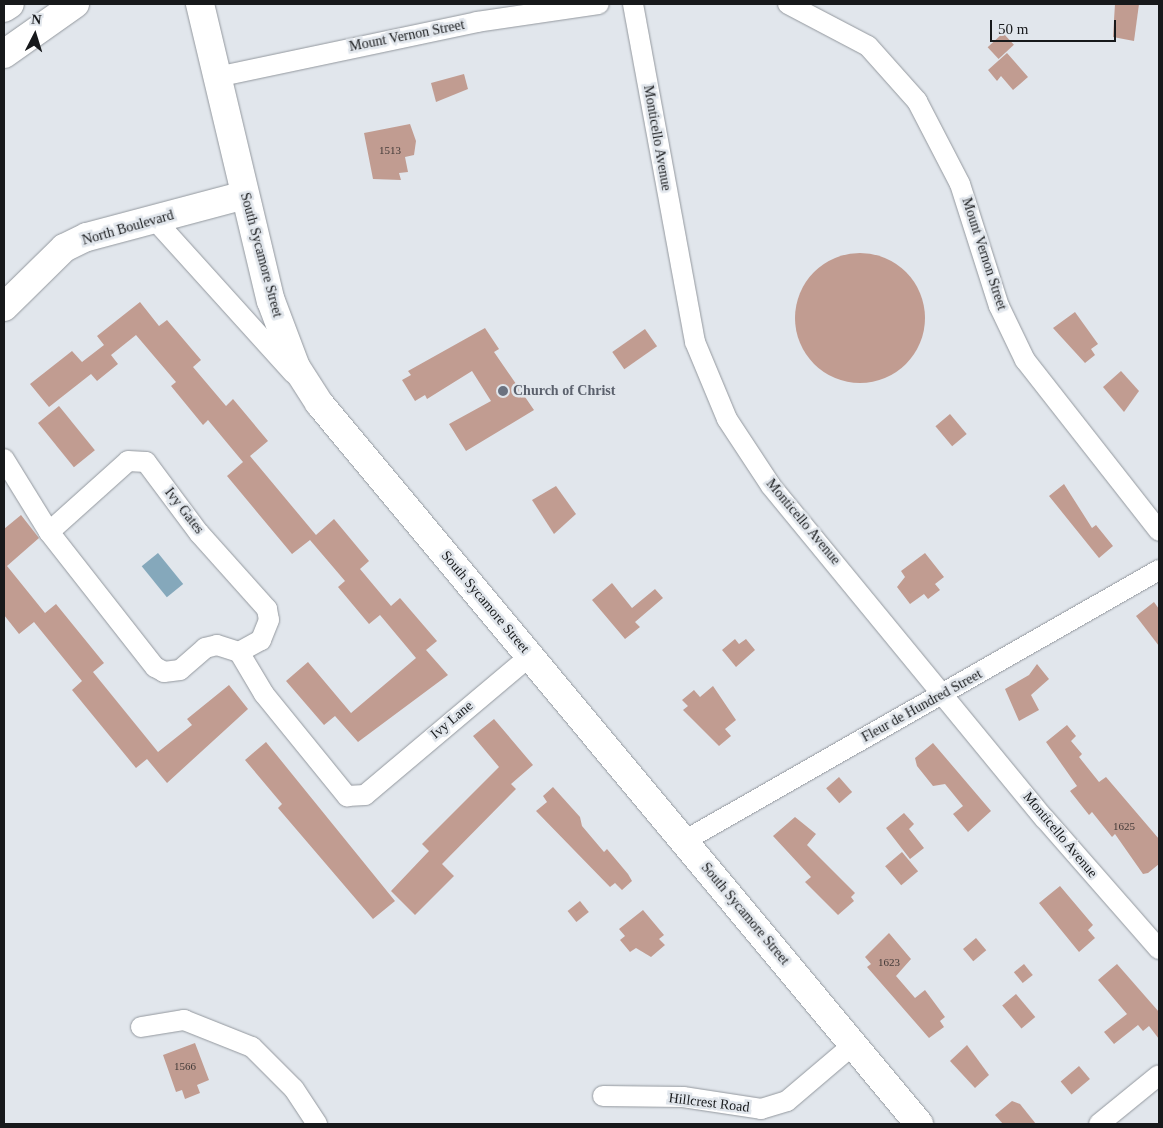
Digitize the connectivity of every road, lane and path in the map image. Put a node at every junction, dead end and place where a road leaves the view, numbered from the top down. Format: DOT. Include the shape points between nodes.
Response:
graph roads {
  1 [pos="10,4"];
  2 [pos="74,4"];
  3 [pos="200,4"];
  4 [pos="599,4"];
  5 [pos="633,4"];
  6 [pos="788,4"];
  7 [pos="4,8"];
  8 [pos="822,10"];
  9 [pos="4,54"];
  10 [pos="217,76"];
  11 [pos="245,195"];
  12 [pos="155,220"];
  13 [pos="4,307"];
  14 [pos="319,403"];
  15 [pos="4,459"];
  16 [pos="1159,531"];
  17 [pos="50,532"];
  18 [pos="1159,570"];
  19 [pos="239,652"];
  20 [pos="530,656"];
  21 [pos="945,693"];
  22 [pos="684,841"];
  23 [pos="1159,949"];
  24 [pos="141,1027"];
  25 [pos="854,1045"];
  26 [pos="1159,1075"];
  27 [pos="603,1096"];
  28 [pos="317,1124"];
  29 [pos="920,1124"];
  30 [pos="1099,1124"];
  1 -- 7 [label="main road"];
  2 -- 9 [label="main road"];
  3 -- 10 [label="main road, South Sycamore Street"];
  4 -- 10 [label="street, Mount Vernon Street" via="477,22"];
  5 -- 21 [label="street, Monticello Avenue" via="682,281 710,384 746,450 771,486"];
  6 -- 8 [label="street, Mount Vernon Street"];
  8 -- 16 [label="street, Mount Vernon Street" via="868,46 917,101 960,184 1000,306 1025,360"];
  10 -- 11 [label="main road, South Sycamore Street"];
  11 -- 12 [label="main road, North Boulevard"];
  11 -- 14 [label="main road, South Sycamore Street" via="285,346"];
  12 -- 13 [label="main road, North Boulevard" via="106,231 64,248"];
  12 -- 14 [label="street"];
  14 -- 20 [label="main road, South Sycamore Street"];
  15 -- 17 [label="street"];
  17 -- 19 [label="street" via="155,667 164,672 180,670 205,648 217,645"];
  17 -- 19 [label="street, Ivy Gates" via="128,461 146,462 199,533 267,609 269,620 261,640"];
  18 -- 21 [label="street, Fleur de Hundred Street"];
  19 -- 20 [label="street, Ivy Lane" via="264,694 340,792 356,797 375,786"];
  20 -- 22 [label="main road, South Sycamore Street"];
  21 -- 22 [label="street, Fleur de Hundred Street"];
  21 -- 23 [label="street, Monticello Avenue" via="1045,819"];
  22 -- 25 [label="main road, South Sycamore Street"];
  24 -- 28 [label="street" via="184,1020 252,1047 294,1089"];
  25 -- 27 [label="street, Hillcrest Road" via="787,1100 761,1109 683,1097"];
  25 -- 29 [label="main road, South Sycamore Street"];
  26 -- 30 [label="street"];
}
